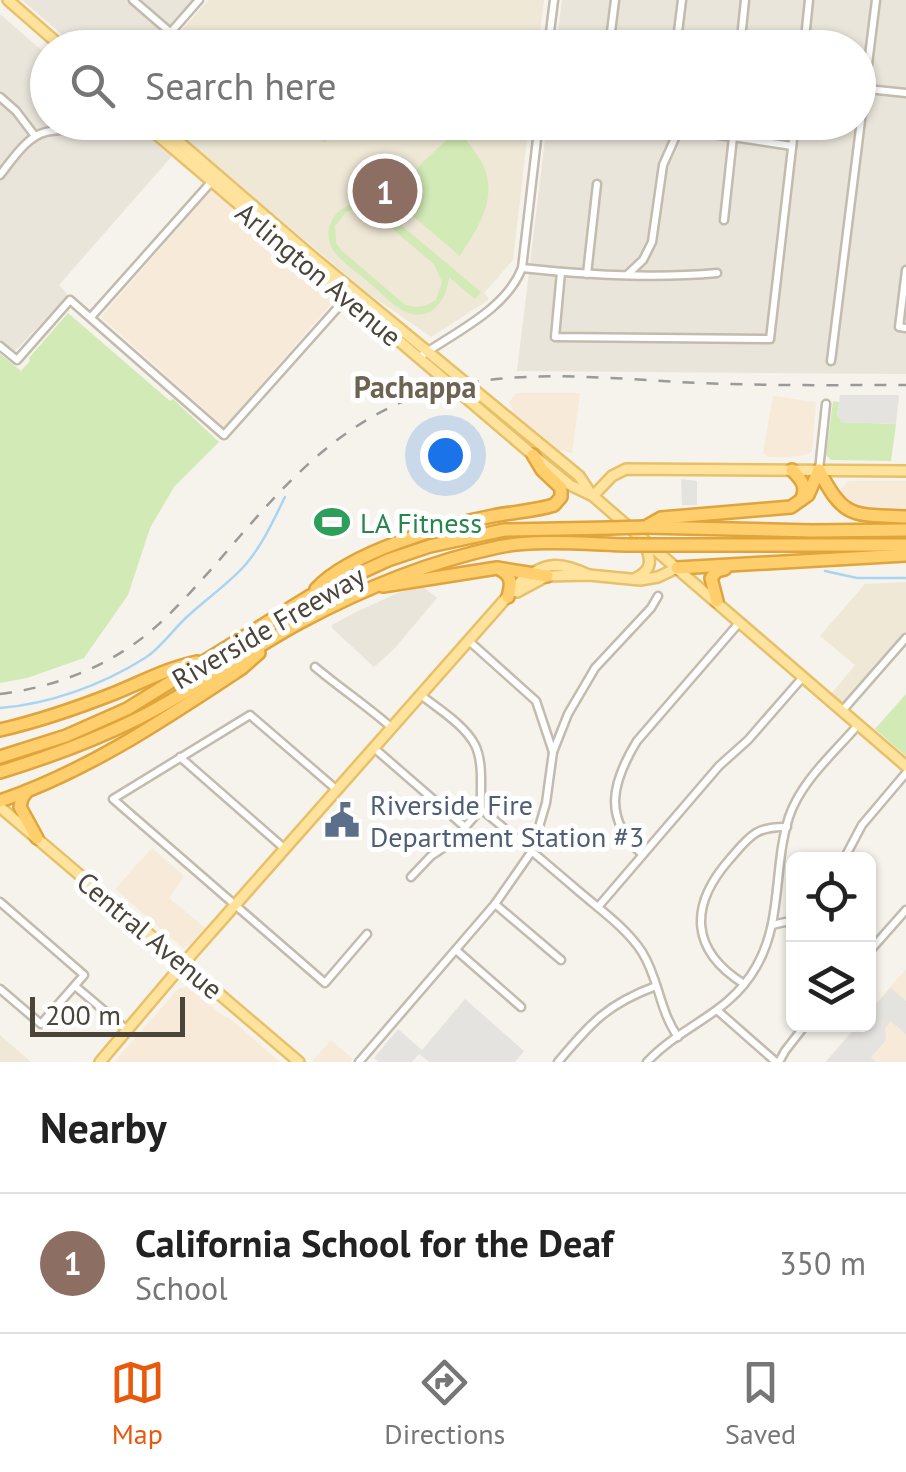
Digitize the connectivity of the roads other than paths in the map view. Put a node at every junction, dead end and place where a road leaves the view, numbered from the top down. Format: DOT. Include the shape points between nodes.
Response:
graph roads {
  1 [pos="8,0"];
  2 [pos="133,0"];
  3 [pos="199,0"];
  4 [pos="554,0"];
  5 [pos="616,0"];
  6 [pos="682,0"];
  7 [pos="745,0"];
  8 [pos="809,0"];
  9 [pos="876,0"];
  10 [pos="42,30"];
  11 [pos="168,30"];
  12 [pos="172,30"];
  13 [pos="550,30"];
  14 [pos="612,30"];
  15 [pos="678,30"];
  16 [pos="742,30"];
  17 [pos="806,30"];
  18 [pos="871,30"];
  19 [pos="876,90"];
  20 [pos="906,93"];
  21 [pos="0,97"];
  22 [pos="30,129"];
  23 [pos="31,140"];
  24 [pos="165,140"];
  25 [pos="174,140"];
  26 [pos="537,140"];
  27 [pos="674,140"];
  28 [pos="733,140"];
  29 [pos="753,140"];
  30 [pos="793,140"];
  31 [pos="856,140"];
  32 [pos="792,146"];
  33 [pos="0,175"];
  34 [pos="214,179"];
  35 [pos="597,184"];
  36 [pos="724,220"];
  37 [pos="522,268"];
  38 [pos="906,270"];
  39 [pos="561,272"];
  40 [pos="717,273"];
  41 [pos="587,274"];
  42 [pos="626,275"];
  43 [pos="350,294"];
  44 [pos="91,317"];
  45 [pos="902,327"];
  46 [pos="0,346"];
  47 [pos="428,350"];
  48 [pos="418,358"];
  49 [pos="831,361"];
  50 [pos="826,404"];
  51 [pos="533,454"];
  52 [pos="792,470"];
  53 [pos="820,470"];
  54 [pos="906,471"];
  55 [pos="593,496"];
  56 [pos="799,503"];
  57 [pos="906,516"];
  58 [pos="906,530"];
  59 [pos="644,533"];
  60 [pos="906,546"];
  61 [pos="906,555"];
  62 [pos="742,566"];
  63 [pos="497,568"];
  64 [pos="677,568"];
  65 [pos="529,575"];
  66 [pos="589,575"];
  67 [pos="547,576"];
  68 [pos="634,579"];
  69 [pos="369,587"];
  70 [pos="310,596"];
  71 [pos="658,596"];
  72 [pos="508,597"];
  73 [pos="717,601"];
  74 [pos="741,622"];
  75 [pos="276,636"];
  76 [pos="906,638"];
  77 [pos="469,641"];
  78 [pos="211,659"];
  79 [pos="315,667"];
  80 [pos="803,677"];
  81 [pos="421,695"];
  82 [pos="842,711"];
  83 [pos="858,725"];
  84 [pos="392,728"];
  85 [pos="0,730"];
  86 [pos="374,748"];
  87 [pos="553,752"];
  88 [pos="0,757"];
  89 [pos="180,757"];
  90 [pos="906,769"];
  91 [pos="0,772"];
  92 [pos="337,790"];
  93 [pos="27,791"];
  94 [pos="0,804"];
  95 [pos="481,810"];
  96 [pos="787,826"];
  97 [pos="465,827"];
  98 [pos="37,838"];
  99 [pos="285,849"];
  100 [pos="532,851"];
  101 [pos="848,852"];
  102 [pos="642,854"];
  103 [pos="411,876"];
  104 [pos="0,902"];
  105 [pos="494,904"];
  106 [pos="236,906"];
  107 [pos="598,907"];
  108 [pos="906,910"];
  109 [pos="786,922"];
  110 [pos="772,925"];
  111 [pos="366,934"];
  112 [pos="876,944"];
  113 [pos="456,950"];
  114 [pos="561,960"];
  115 [pos="184,964"];
  116 [pos="744,984"];
  117 [pos="74,986"];
  118 [pos="656,986"];
  119 [pos="0,990"];
  120 [pos="521,1007"];
  121 [pos="718,1011"];
  122 [pos="127,1031"];
  123 [pos="800,1032"];
  124 [pos="678,1036"];
  125 [pos="100,1062"];
  126 [pos="300,1062"];
  127 [pos="359,1062"];
  128 [pos="558,1062"];
  129 [pos="647,1062"];
  130 [pos="778,1062"];
  1 -- 10 [label="main road"];
  2 -- 11 [label="street"];
  3 -- 12 [label="street"];
  4 -- 13 [label="street"];
  5 -- 14 [label="street"];
  6 -- 15 [label="street"];
  7 -- 16 [label="street"];
  8 -- 17 [label="street"];
  9 -- 18 [label="street"];
  19 -- 20 [label="street"];
  21 -- 22 [label="street"];
  23 -- 33 [label="street"];
  24 -- 34 [label="main road, Arlington Avenue"];
  25 -- 34 [label="main road, Arlington Avenue"];
  26 -- 37 [label="street"];
  27 -- 42 [label="street" via="663,165 652,242"];
  28 -- 36 [label="street"];
  29 -- 32 [label="street"];
  30 -- 32 [label="street"];
  31 -- 49 [label="street"];
  32 -- 39 [label="street" via="770,338 555,337"];
  34 -- 43 [label="main road, Arlington Avenue"];
  34 -- 44 [label="street"];
  35 -- 41 [label="street"];
  37 -- 39 [label="street"];
  37 -- 47 [label="street" via="492,308"];
  38 -- 45 [label="street"];
  39 -- 41 [label="street"];
  40 -- 42 [label="street"];
  41 -- 42 [label="street"];
  43 -- 44 [label="street" via="224,435"];
  43 -- 47 [label="main road, Arlington Avenue"];
  43 -- 48 [label="main road, Arlington Avenue"];
  44 -- 46 [label="street" via="70,300 17,360"];
  47 -- 48 [label="street"];
  47 -- 55 [label="main road, Arlington Avenue" via="579,476"];
  48 -- 51 [label="main road, Arlington Avenue"];
  50 -- 53 [label="street"];
  51 -- 55 [label="main road, Arlington Avenue"];
  51 -- 70 [label="highway" via="561,488 554,504 394,544 328,576"];
  52 -- 53 [label="main road"];
  52 -- 55 [label="main road" via="626,469"];
  52 -- 56 [label="highway" via="804,485"];
  53 -- 54 [label="main road"];
  53 -- 56 [label="highway"];
  53 -- 57 [label="highway" via="848,510"];
  55 -- 59 [label="main road, Arlington Avenue"];
  56 -- 59 [label="highway" via="661,518"];
  58 -- 59 [label="highway, Riverside Freeway"];
  59 -- 64 [label="main road, Arlington Avenue"];
  59 -- 68 [label="main road" via="651,563"];
  59 -- 70 [label="highway, Riverside Freeway, bridge" via="504,530 430,546"];
  60 -- 69 [label="highway, Riverside Freeway, bridge" via="502,546"];
  61 -- 62 [label="highway"];
  62 -- 64 [label="highway"];
  62 -- 73 [label="highway" via="714,574"];
  63 -- 65 [label="highway"];
  63 -- 69 [label="highway"];
  63 -- 72 [label="highway" via="510,580"];
  64 -- 68 [label="main road"];
  64 -- 73 [label="main road, Arlington Avenue"];
  65 -- 66 [label="main road" via="553,565"];
  65 -- 67 [label="highway"];
  65 -- 72 [label="main road"];
  66 -- 67 [label="main road"];
  66 -- 68 [label="main road"];
  67 -- 72 [label="main road"];
  69 -- 75 [label="highway, Riverside Freeway"];
  70 -- 78 [label="highway, Riverside Freeway"];
  71 -- 87 [label="street" via="596,668"];
  72 -- 77 [label="main road"];
  73 -- 74 [label="main road, Arlington Avenue"];
  74 -- 80 [label="main road, Arlington Avenue"];
  74 -- 102 [label="street" via="625,760 616,817"];
  75 -- 91 [label="highway, Riverside Freeway" via="133,721"];
  75 -- 93 [label="highway" via="242,668 166,718"];
  76 -- 82 [label="street"];
  77 -- 81 [label="main road"];
  77 -- 87 [label="street" via="536,701"];
  78 -- 85 [label="highway"];
  78 -- 88 [label="highway, Riverside Freeway" via="126,709"];
  79 -- 84 [label="street"];
  80 -- 82 [label="main road, Arlington Avenue"];
  80 -- 102 [label="street"];
  81 -- 84 [label="main road"];
  81 -- 95 [label="street" via="474,744"];
  82 -- 83 [label="main road, Arlington Avenue"];
  83 -- 90 [label="main road, Arlington Avenue"];
  83 -- 96 [label="street" via="803,789"];
  84 -- 86 [label="main road"];
  86 -- 92 [label="main road"];
  86 -- 97 [label="street"];
  87 -- 100 [label="street"];
  89 -- 92 [label="street" via="250,715"];
  89 -- 99 [label="street"];
  89 -- 106 [label="street" via="113,798"];
  90 -- 101 [label="street"];
  92 -- 99 [label="main road"];
  93 -- 94 [label="highway"];
  93 -- 98 [label="highway" via="20,807"];
  94 -- 98 [label="main road, Central Avenue"];
  95 -- 97 [label="street"];
  95 -- 100 [label="street"];
  96 -- 110 [label="street"];
  96 -- 116 [label="street" via="752,834 711,882 701,911 711,954"];
  97 -- 103 [label="street"];
  98 -- 115 [label="main road, Central Avenue"];
  99 -- 106 [label="main road"];
  100 -- 105 [label="street"];
  100 -- 107 [label="street"];
  102 -- 107 [label="street"];
  104 -- 117 [label="street" via="84,975"];
  105 -- 113 [label="street"];
  105 -- 114 [label="street"];
  106 -- 111 [label="street" via="325,983"];
  106 -- 115 [label="main road"];
  107 -- 118 [label="street" via="642,952"];
  108 -- 112 [label="street"];
  109 -- 110 [label="street"];
  110 -- 116 [label="street"];
  113 -- 120 [label="street"];
  113 -- 127 [label="street"];
  115 -- 122 [label="main road"];
  115 -- 126 [label="main road, Central Avenue"];
  116 -- 121 [label="street"];
  117 -- 119 [label="street" via="41,1024"];
  117 -- 122 [label="street"];
  118 -- 124 [label="street"];
  118 -- 128 [label="street" via="606,1010"];
  121 -- 124 [label="street"];
  121 -- 130 [label="street"];
  122 -- 125 [label="main road"];
  123 -- 130 [label="street"];
  124 -- 129 [label="street"];
}
